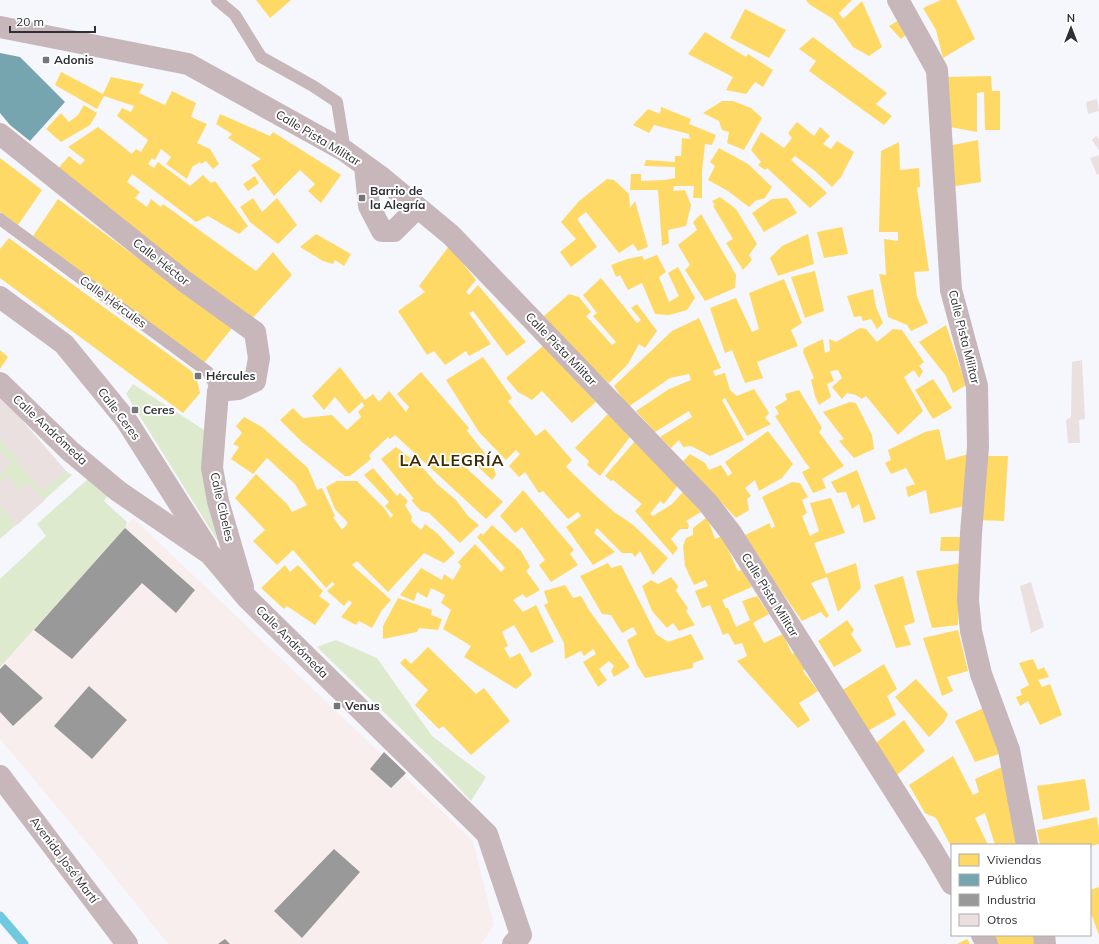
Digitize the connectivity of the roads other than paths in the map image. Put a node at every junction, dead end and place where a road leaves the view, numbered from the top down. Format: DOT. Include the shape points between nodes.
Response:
graph roads {
  1 [pos="217,0"];
  2 [pos="898,0"];
  3 [pos="0,27"];
  4 [pos="0,134"];
  5 [pos="344,151"];
  6 [pos="365,166"];
  7 [pos="417,208"];
  8 [pos="0,219"];
  9 [pos="0,297"];
  10 [pos="0,383"];
  11 [pos="218,391"];
  12 [pos="210,554"];
  13 [pos="247,598"];
  14 [pos="0,776"];
  15 [pos="1027,844"];
  16 [pos="951,882"];
  17 [pos="127,944"];
  18 [pos="514,944"];
  1 -- 5 [label="lane" via="235,15 261,57 337,102"];
  2 -- 15 [label="street, Calle Pista Militar" via="937,70 951,290 977,386 978,447 968,600 971,632 981,674 1009,750"];
  3 -- 5 [label="street, Calle Pista Militar" via="188,64"];
  4 -- 11 [label="street, Calle Héctor" via="184,281 255,332 259,358 255,381 238,389"];
  5 -- 6 [label="street, Calle Pista Militar"];
  6 -- 7 [label="street, Calle Pista Militar"];
  6 -- 7 [label="street" via="369,206 382,232 394,231"];
  7 -- 16 [label="street, Calle Pista Militar" via="452,235 492,275 712,509 735,539"];
  8 -- 11 [label="lane, Calle Hércules" via="208,372"];
  9 -- 12 [label="street, Calle Ceres" via="64,344 126,420"];
  10 -- 12 [label="street, Calle Andrómeda" via="70,451 118,491"];
  11 -- 13 [label="street, Calle Cibeles" via="212,468 218,501"];
  12 -- 13 [label="street, Calle Andrómeda"];
  13 -- 18 [label="street, Calle Andrómeda" via="487,834 521,935"];
  14 -- 17 [label="street, Avenida José Martí"];
}
